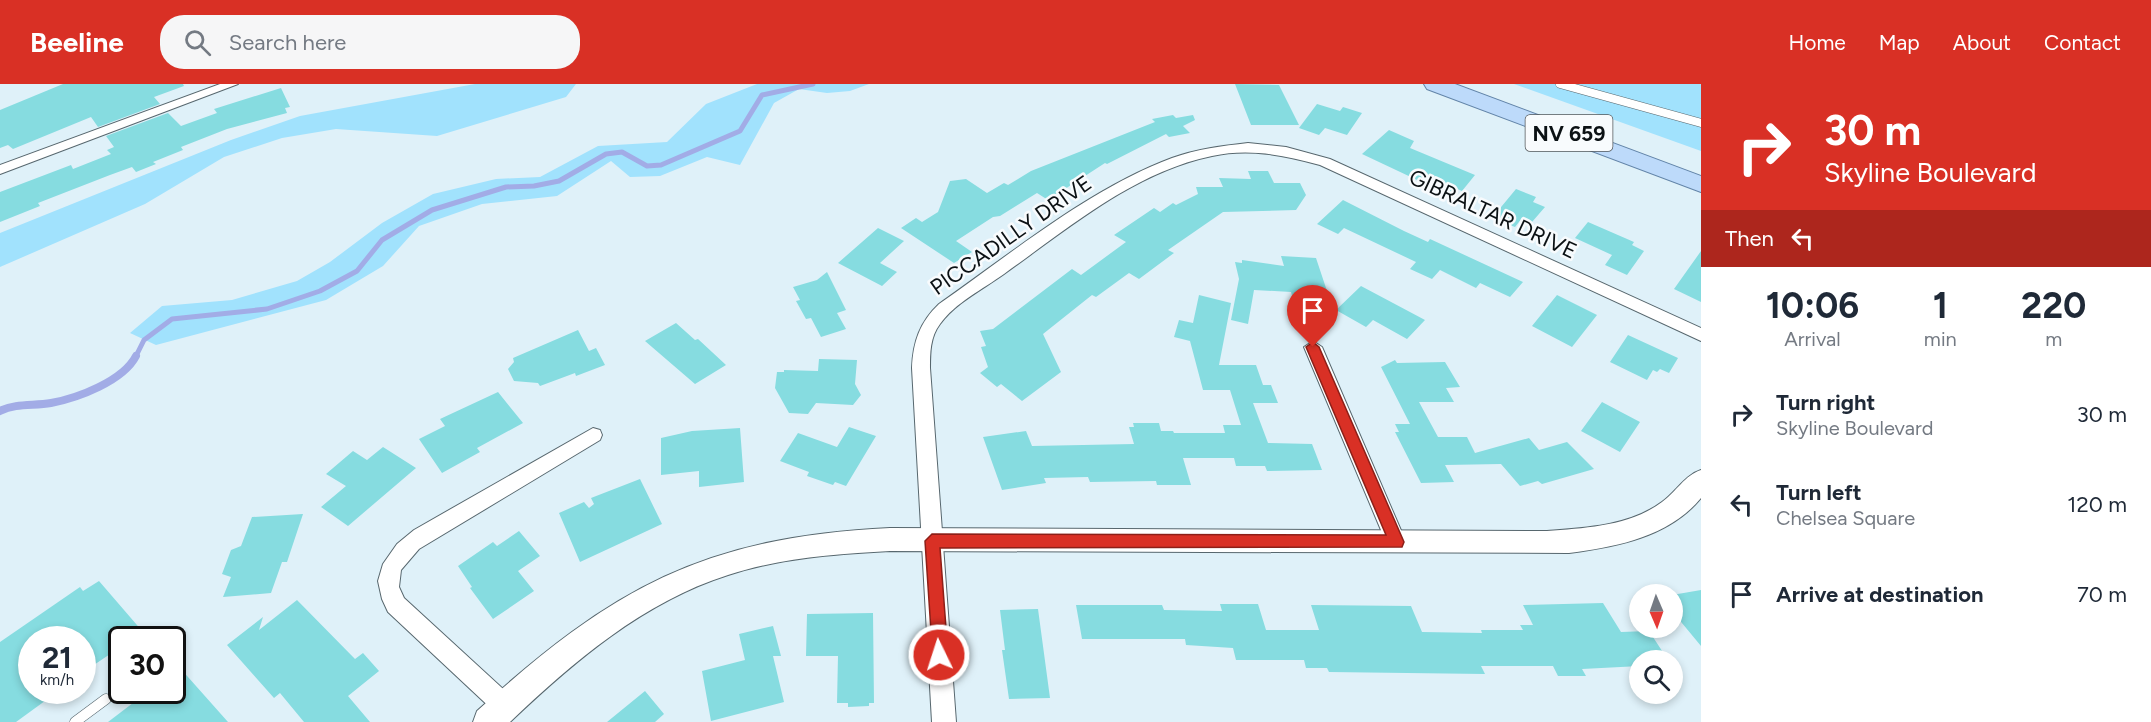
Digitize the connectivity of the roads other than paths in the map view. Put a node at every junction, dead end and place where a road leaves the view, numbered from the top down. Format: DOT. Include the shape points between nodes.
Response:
graph roads {
  1 [pos="232,84"];
  2 [pos="1435,84"];
  3 [pos="1475,84"];
  4 [pos="1560,84"];
  5 [pos="215,86"];
  6 [pos="1701,123"];
  7 [pos="1262,147"];
  8 [pos="1701,166"];
  9 [pos="0,170"];
  10 [pos="1701,185"];
  11 [pos="1701,335"];
  12 [pos="1313,347"];
  13 [pos="592,435"];
  14 [pos="1701,480"];
  15 [pos="932,541"];
  16 [pos="1396,542"];
  17 [pos="106,699"];
  18 [pos="497,714"];
  19 [pos="75,722"];
  20 [pos="944,722"];
  1 -- 5 [label="street"];
  2 -- 10 [label="main road, NV 659"];
  3 -- 8 [label="main road, NV 659"];
  4 -- 6 [label="lane"];
  5 -- 9 [label="street"];
  7 -- 11 [label="street, GIBRALTAR DRIVE" via="1325,162"];
  7 -- 15 [label="street, PICCADILLY DRIVE" via="1182,159 1127,182 934,318 921,352"];
  12 -- 16 [label="street"];
  13 -- 18 [label="street" via="423,535 404,551 391,570 388,582 396,605"];
  14 -- 16 [label="street" via="1674,509 1623,534 1547,543"];
  15 -- 16 [label="street"];
  15 -- 18 [label="street" via="818,544 773,551 676,582 577,642"];
  15 -- 20 [label="street, PICCADILLY DRIVE"];
  17 -- 19 [label="lane"];
}
